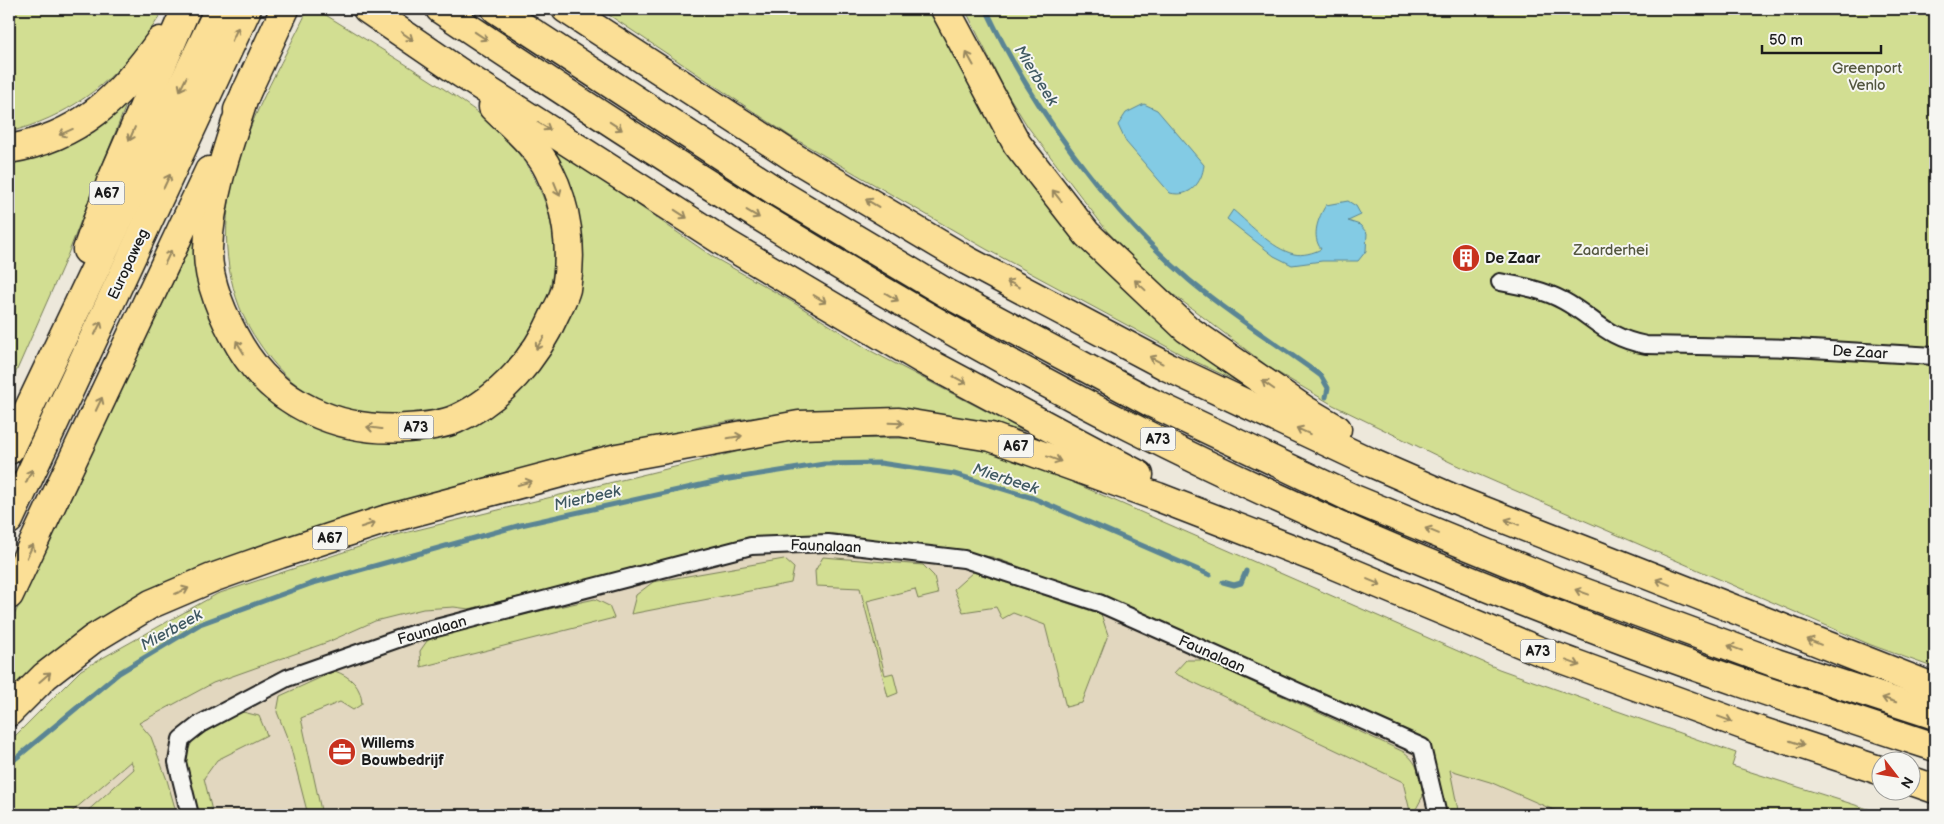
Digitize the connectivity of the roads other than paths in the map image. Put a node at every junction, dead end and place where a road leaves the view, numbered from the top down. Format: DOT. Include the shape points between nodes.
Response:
graph roads {
  1 [pos="181,9"];
  2 [pos="186,9"];
  3 [pos="220,9"];
  4 [pos="247,9"];
  5 [pos="285,9"];
  6 [pos="367,9"];
  7 [pos="440,9"];
  8 [pos="496,9"];
  9 [pos="566,9"];
  10 [pos="945,9"];
  11 [pos="459,72"];
  12 [pos="246,92"];
  13 [pos="9,149"];
  14 [pos="1500,282"];
  15 [pos="1935,356"];
  16 [pos="40,382"];
  17 [pos="9,450"];
  18 [pos="1458,501"];
  19 [pos="9,520"];
  20 [pos="1329,563"];
  21 [pos="9,595"];
  22 [pos="1935,688"];
  23 [pos="9,712"];
  24 [pos="1935,715"];
  25 [pos="1935,747"];
  26 [pos="1872,768"];
  27 [pos="1922,784"];
  28 [pos="1935,789"];
  29 [pos="190,815"];
  30 [pos="1438,815"];
  1 -- 13 [label="highway, one-way" via="142,67 108,104 71,130"];
  2 -- 16 [label="highway, A67, one-way" via="111,182"];
  3 -- 16 [label="highway, Europaweg / A67, one-way"];
  19 -- 4 [label="highway, Europaweg, one-way"];
  5 -- 12 [label="highway"];
  6 -- 11 [label="highway, A73, one-way"];
  7 -- 25 [label="highway, A73, one-way" via="749,211 938,324 1131,427 1328,521 1569,620 1762,690"];
  24 -- 8 [label="highway, A73, one-way" via="1776,663 1564,585 1354,499 1150,402 948,294 785,197"];
  18 -- 9 [label="highway, one-way" via="1168,367 966,260 794,158"];
  18 -- 10 [label="highway, one-way" via="1305,410 1187,329 1086,234 1016,144"];
  11 -- 12 [label="highway, A73, one-way" via="525,139 548,169 565,208 566,290 548,330 526,364 498,393 455,419 421,427 380,430 341,423 304,408 273,387 248,360 231,332 215,295 208,252 212,206"];
  11 -- 20 [label="highway, A73, one-way" via="727,244 923,360 1122,466"];
  21 -- 12 [label="highway, one-way"];
  14 -- 15 [label="street, De Zaar" via="1554,296 1607,332 1646,345 1794,348"];
  16 -- 17 [label="highway, Europaweg / A67"];
  22 -- 18 [label="highway, one-way"];
  23 -- 20 [label="highway, A67, one-way" via="45,676 93,639 152,604 212,578 384,520 608,461 798,425 899,422 991,437"];
  20 -- 26 [label="highway, A73, one-way" via="1537,650 1751,728"];
  27 -- 28 [label="highway"];
  29 -- 30 [label="street, Faunalaan" via="178,762 181,739 200,724 287,678 409,635 751,546 828,543 964,559 1098,603 1134,619 1422,748"];
}
